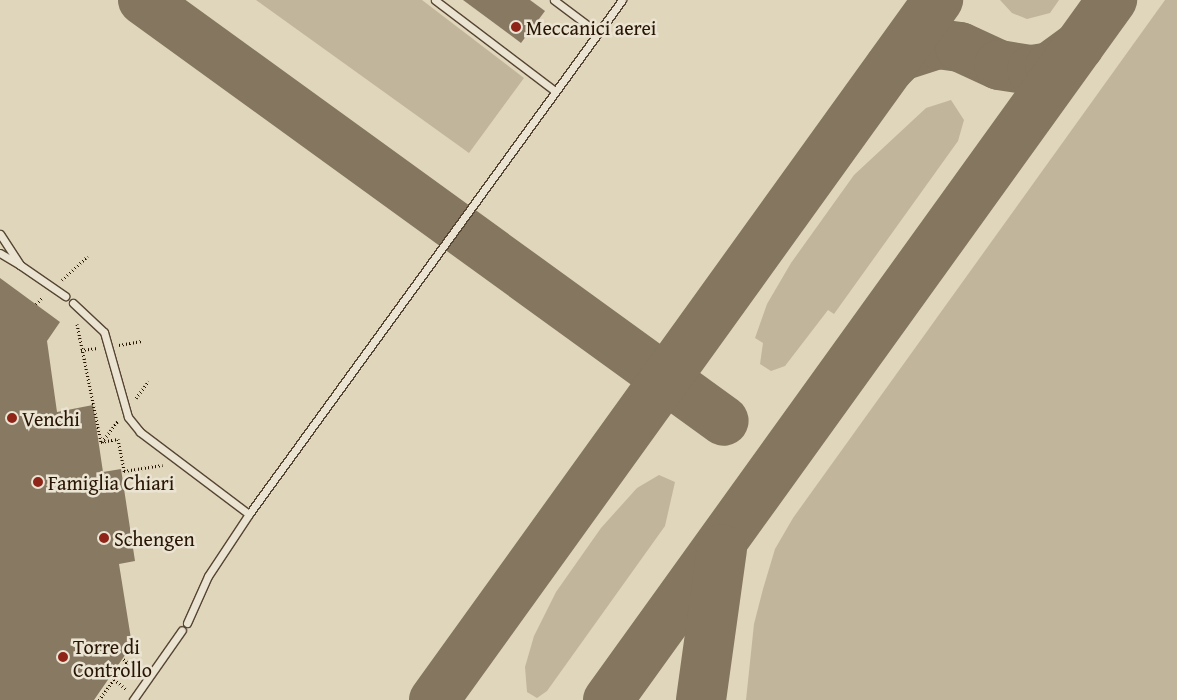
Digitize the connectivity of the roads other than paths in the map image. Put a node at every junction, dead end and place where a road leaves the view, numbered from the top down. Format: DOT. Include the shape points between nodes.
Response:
graph roads {
  1 [pos="435,0"];
  2 [pos="554,0"];
  3 [pos="622,0"];
  4 [pos="598,33"];
  5 [pos="555,91"];
  6 [pos="0,234"];
  7 [pos="0,253"];
  8 [pos="20,265"];
  9 [pos="65,296"];
  10 [pos="73,303"];
  11 [pos="249,514"];
  12 [pos="187,622"];
  13 [pos="182,630"];
  14 [pos="133,700"];
  1 -- 5 [label="lane"];
  2 -- 4 [label="lane"];
  3 -- 4 [label="lane"];
  4 -- 5 [label="lane"];
  5 -- 11 [label="lane"];
  6 -- 8 [label="lane"];
  7 -- 8 [label="lane"];
  8 -- 9 [label="lane"];
  10 -- 11 [label="lane" via="104,332 128,417 140,432"];
  11 -- 12 [label="lane" via="208,576"];
  13 -- 14 [label="lane"];
}
